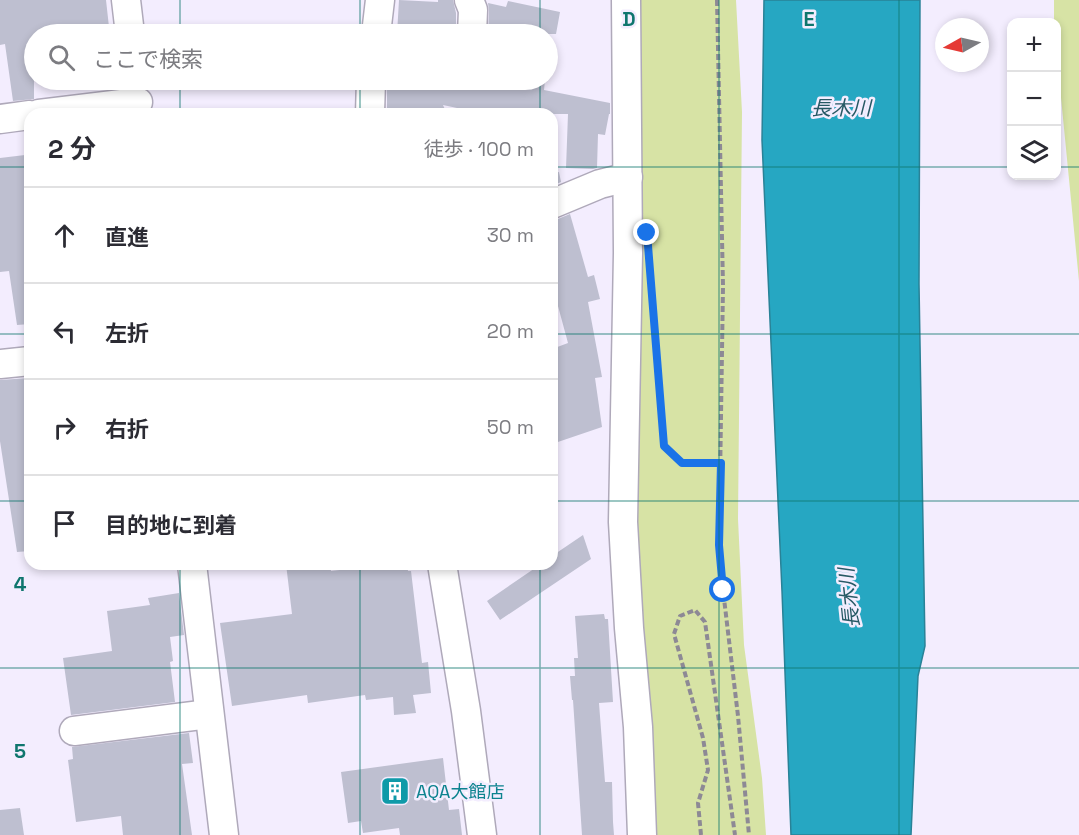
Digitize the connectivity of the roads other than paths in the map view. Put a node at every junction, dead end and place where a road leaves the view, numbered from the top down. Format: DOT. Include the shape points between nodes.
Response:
graph roads {
  1 [pos="126,0"];
  2 [pos="380,0"];
  3 [pos="469,0"];
  4 [pos="626,0"];
  5 [pos="129,24"];
  6 [pos="377,24"];
  7 [pos="472,24"];
  8 [pos="371,90"];
  9 [pos="138,99"];
  10 [pos="79,108"];
  11 [pos="370,108"];
  12 [pos="24,116"];
  13 [pos="0,119"];
  14 [pos="628,177"];
  15 [pos="558,202"];
  16 [pos="24,362"];
  17 [pos="0,364"];
  18 [pos="193,570"];
  19 [pos="443,570"];
  20 [pos="209,714"];
  21 [pos="74,731"];
  22 [pos="224,835"];
  23 [pos="482,835"];
  24 [pos="642,835"];
  1 -- 5 [label="street"];
  2 -- 6 [label="street"];
  3 -- 7 [label="street"];
  4 -- 14 [label="street"];
  8 -- 11 [label="street"];
  9 -- 10 [label="street"];
  12 -- 13 [label="street"];
  14 -- 15 [label="street"];
  14 -- 24 [label="street" via="623,522"];
  16 -- 17 [label="street"];
  18 -- 20 [label="street"];
  19 -- 23 [label="street"];
  20 -- 21 [label="street"];
  20 -- 22 [label="street"];
}
